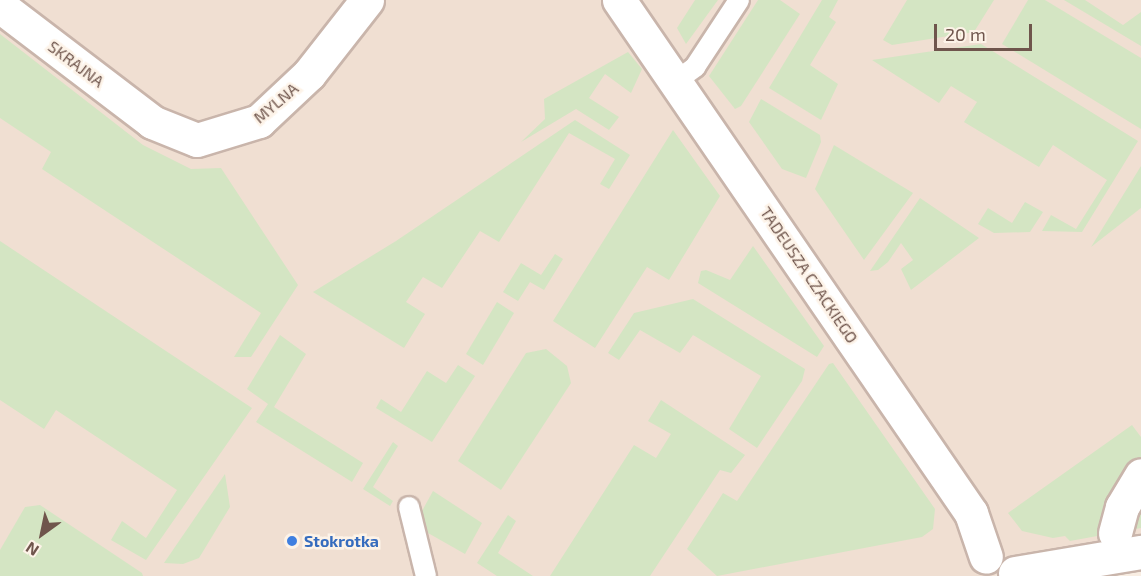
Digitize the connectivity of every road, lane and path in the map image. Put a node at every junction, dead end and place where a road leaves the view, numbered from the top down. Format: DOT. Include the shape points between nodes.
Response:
graph roads {
  1 [pos="367,0"];
  2 [pos="619,0"];
  3 [pos="739,0"];
  4 [pos="0,6"];
  5 [pos="676,81"];
  6 [pos="152,122"];
  7 [pos="1141,475"];
  8 [pos="409,507"];
  9 [pos="1115,533"];
  10 [pos="1141,552"];
  11 [pos="980,566"];
  12 [pos="1014,574"];
  13 [pos="426,576"];
  1 -- 6 [label="street, MYLNA" via="309,74 259,121 198,140"];
  2 -- 5 [label="street, TADEUSZA CZACKIEGO"];
  3 -- 5 [label="lane" via="695,67"];
  4 -- 6 [label="street, SKRAJNA"];
  5 -- 11 [label="street, TADEUSZA CZACKIEGO" via="971,513"];
  7 -- 9 [label="street" via="1122,507"];
  8 -- 13 [label="lane"];
  10 -- 12 [label="street"];
  11 -- 12 [label="street" via="1004,557"];
}
